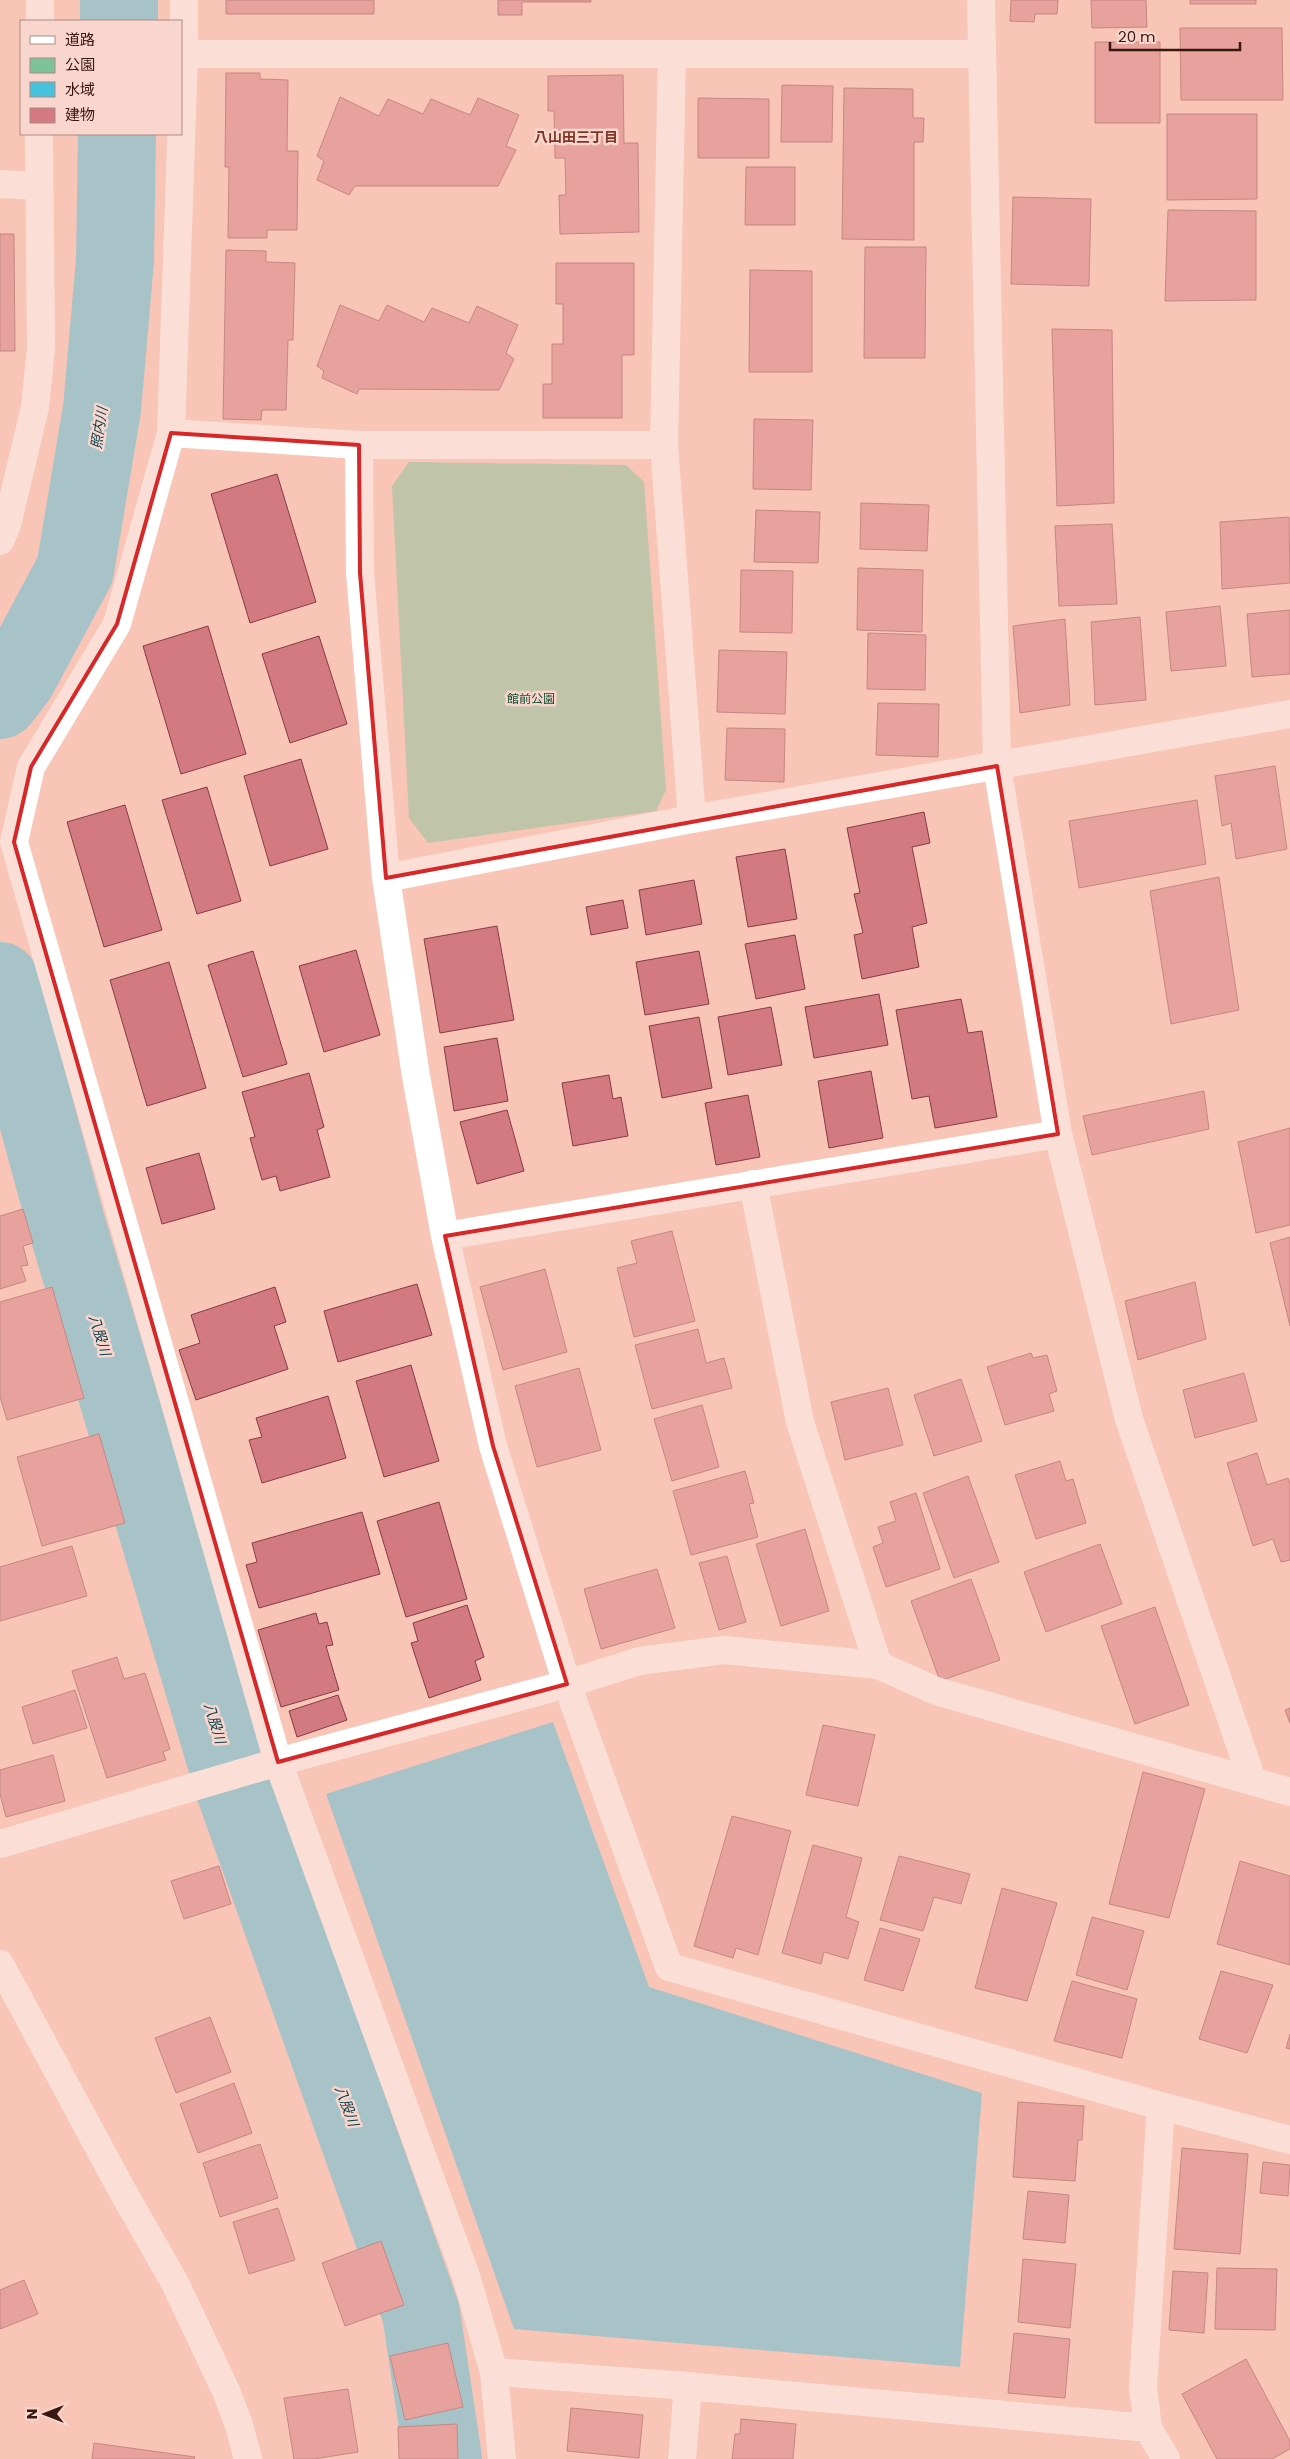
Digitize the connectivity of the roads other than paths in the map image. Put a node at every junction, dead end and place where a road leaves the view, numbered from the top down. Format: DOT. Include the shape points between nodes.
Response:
graph roads {
  1 [pos="40,0"];
  2 [pos="184,0"];
  3 [pos="981,0"];
  4 [pos="40,20"];
  5 [pos="184,54"];
  6 [pos="672,54"];
  7 [pos="981,54"];
  8 [pos="182,112"];
  9 [pos="39,135"];
  10 [pos="181,135"];
  11 [pos="0,184"];
  12 [pos="38,186"];
  13 [pos="171,432"];
  14 [pos="359,445"];
  15 [pos="664,445"];
  16 [pos="0,541"];
  17 [pos="1290,714"];
  18 [pos="997,766"];
  19 [pos="692,820"];
  20 [pos="386,878"];
  21 [pos="1058,1134"];
  22 [pos="753,1184"];
  23 [pos="445,1236"];
  24 [pos="878,1665"];
  25 [pos="567,1684"];
  26 [pos="278,1762"];
  27 [pos="1252,1780"];
  28 [pos="1290,1792"];
  29 [pos="0,1844"];
  30 [pos="0,1964"];
  31 [pos="1161,2106"];
  32 [pos="1290,2140"];
  33 [pos="494,2372"];
  34 [pos="688,2386"];
  35 [pos="1148,2428"];
  36 [pos="248,2459"];
  37 [pos="502,2459"];
  38 [pos="682,2459"];
  39 [pos="1166,2459"];
  1 -- 4 [label="street"];
  2 -- 5 [label="street"];
  3 -- 7 [label="street"];
  5 -- 6 [label="street"];
  5 -- 8 [label="street"];
  6 -- 7 [label="street"];
  6 -- 15 [label="street"];
  7 -- 18 [label="street"];
  9 -- 12 [label="street"];
  10 -- 13 [label="street"];
  11 -- 12 [label="street"];
  12 -- 16 [label="street" via="41,348 35,407 7,525"];
  13 -- 14 [label="street"];
  13 -- 26 [label="street" via="117,624 31,766 14,842"];
  14 -- 15 [label="street"];
  14 -- 20 [label="street" via="360,573"];
  15 -- 19 [label="street"];
  17 -- 18 [label="street"];
  18 -- 19 [label="street"];
  18 -- 21 [label="street"];
  19 -- 20 [label="street"];
  20 -- 23 [label="street" via="416,1076"];
  21 -- 22 [label="street"];
  21 -- 27 [label="street" via="1129,1420"];
  22 -- 23 [label="street"];
  22 -- 24 [label="street" via="800,1422"];
  23 -- 25 [label="street" via="493,1446"];
  24 -- 25 [label="street" via="724,1650 639,1661"];
  24 -- 27 [label="street" via="936,1691"];
  25 -- 26 [label="street"];
  25 -- 31 [label="street" via="669,1967"];
  26 -- 29 [label="street"];
  26 -- 33 [label="street" via="466,2276"];
  27 -- 28 [label="street"];
  30 -- 36 [label="street" via="175,2283 226,2391"];
  31 -- 32 [label="street"];
  31 -- 35 [label="street" via="1143,2387"];
  33 -- 34 [label="street"];
  33 -- 37 [label="street"];
  34 -- 35 [label="street"];
  34 -- 38 [label="street"];
  35 -- 39 [label="street"];
}
